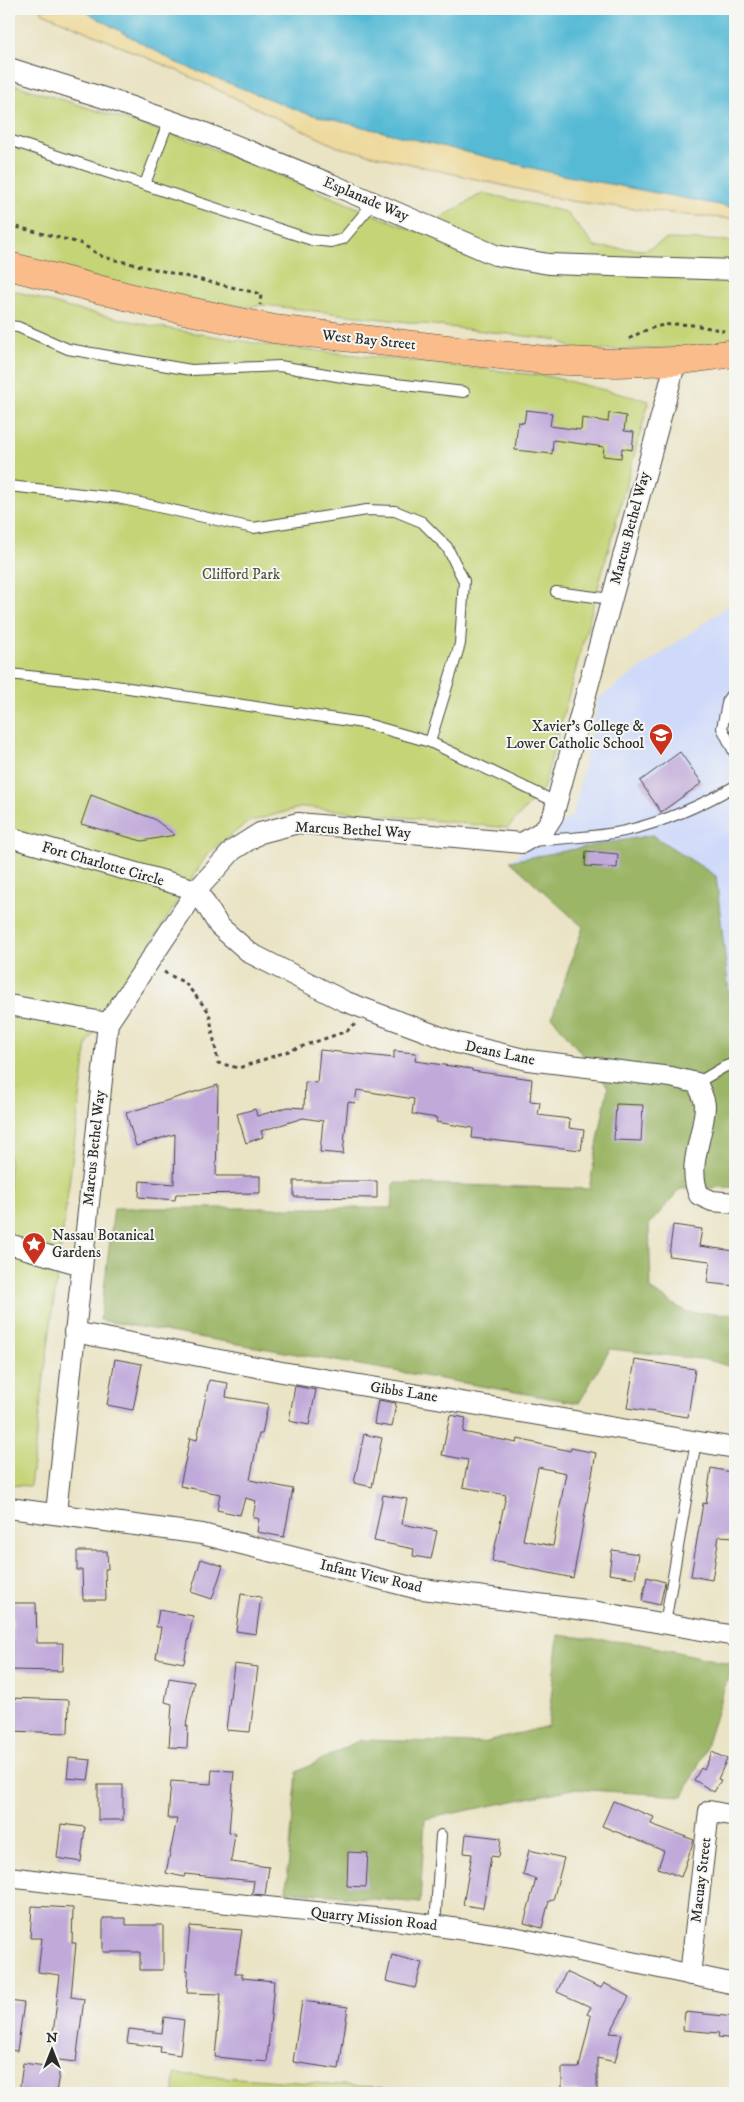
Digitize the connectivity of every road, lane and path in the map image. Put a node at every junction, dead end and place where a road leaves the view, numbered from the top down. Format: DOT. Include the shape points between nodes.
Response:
graph roads {
  1 [pos="9,68"];
  2 [pos="169,120"];
  3 [pos="9,140"];
  4 [pos="145,184"];
  5 [pos="374,202"];
  6 [pos="9,225"];
  7 [pos="9,266"];
  8 [pos="735,270"];
  9 [pos="260,309"];
  10 [pos="9,326"];
  11 [pos="626,342"];
  12 [pos="734,343"];
  13 [pos="676,362"];
  14 [pos="464,392"];
  15 [pos="9,486"];
  16 [pos="556,592"];
  17 [pos="611,599"];
  18 [pos="9,674"];
  19 [pos="735,690"];
  20 [pos="430,742"];
  21 [pos="735,754"];
  22 [pos="735,786"];
  23 [pos="556,802"];
  24 [pos="9,837"];
  25 [pos="522,843"];
  26 [pos="197,890"];
  27 [pos="147,964"];
  28 [pos="9,1005"];
  29 [pos="369,1011"];
  30 [pos="108,1023"];
  31 [pos="735,1063"];
  32 [pos="697,1083"];
  33 [pos="735,1203"];
  34 [pos="9,1244"];
  35 [pos="81,1265"];
  36 [pos="74,1332"];
  37 [pos="696,1441"];
  38 [pos="735,1448"];
  39 [pos="9,1508"];
  40 [pos="56,1514"];
  41 [pos="666,1624"];
  42 [pos="735,1636"];
  43 [pos="735,1816"];
  44 [pos="441,1835"];
  45 [pos="9,1877"];
  46 [pos="435,1926"];
  47 [pos="690,1975"];
  48 [pos="735,1984"];
  1 -- 2 [label="street, Esplanade Way"];
  2 -- 4 [label="lane"];
  2 -- 5 [label="street, Esplanade Way"];
  3 -- 4 [label="lane"];
  4 -- 5 [label="lane" via="312,240 331,242 343,239"];
  5 -- 8 [label="street, Esplanade Way" via="495,255 549,264"];
  6 -- 9 [label="path" via="80,243 103,257 261,294"];
  7 -- 13 [label="highway, West Bay Street" via="156,304 274,329 544,360"];
  10 -- 14 [label="lane" via="68,349 191,370 280,366 354,379"];
  11 -- 12 [label="path" via="640,332 690,323"];
  12 -- 13 [label="highway, West Bay Street"];
  13 -- 17 [label="street, Marcus Bethel Way"];
  15 -- 20 [label="lane" via="118,498 253,528 367,510 394,512 422,522 447,547 464,581 460,644"];
  16 -- 17 [label="lane"];
  17 -- 23 [label="street, Marcus Bethel Way"];
  18 -- 20 [label="lane" via="95,683 363,723"];
  19 -- 21 [label="lane" via="728,699 722,728"];
  20 -- 23 [label="lane"];
  22 -- 25 [label="lane" via="680,814 628,830"];
  23 -- 25 [label="street, Marcus Bethel Way" via="553,816 544,830"];
  24 -- 26 [label="street, Fort Charlotte Circle"];
  25 -- 26 [label="street, Marcus Bethel Way" via="298,823 260,833 232,850"];
  26 -- 27 [label="street, Marcus Bethel Way"];
  26 -- 29 [label="street, Deans Lane" via="219,926 250,953"];
  27 -- 29 [label="path" via="185,983 209,1012 218,1063 239,1068 347,1031"];
  27 -- 30 [label="street, Marcus Bethel Way"];
  28 -- 30 [label="street"];
  29 -- 32 [label="street, Deans Lane" via="457,1043 528,1060 671,1076"];
  30 -- 35 [label="street, Marcus Bethel Way"];
  31 -- 32 [label="lane"];
  32 -- 33 [label="street" via="706,1104 694,1161 694,1184 699,1195 712,1201"];
  34 -- 35 [label="street"];
  35 -- 36 [label="street, Marcus Bethel Way"];
  36 -- 37 [label="street, Gibbs Lane" via="282,1372"];
  36 -- 40 [label="street, Marcus Bethel Way"];
  37 -- 38 [label="street, Gibbs Lane"];
  37 -- 41 [label="lane"];
  39 -- 40 [label="street, Infant View Road"];
  40 -- 41 [label="street, Infant View Road" via="202,1534 415,1588 593,1611"];
  41 -- 42 [label="street, Infant View Road"];
  43 -- 47 [label="street, Macuay Street" via="709,1811"];
  44 -- 46 [label="lane"];
  45 -- 46 [label="street, Quarry Mission Road"];
  46 -- 47 [label="street, Quarry Mission Road" via="513,1937"];
  47 -- 48 [label="street, Quarry Mission Road"];
}
